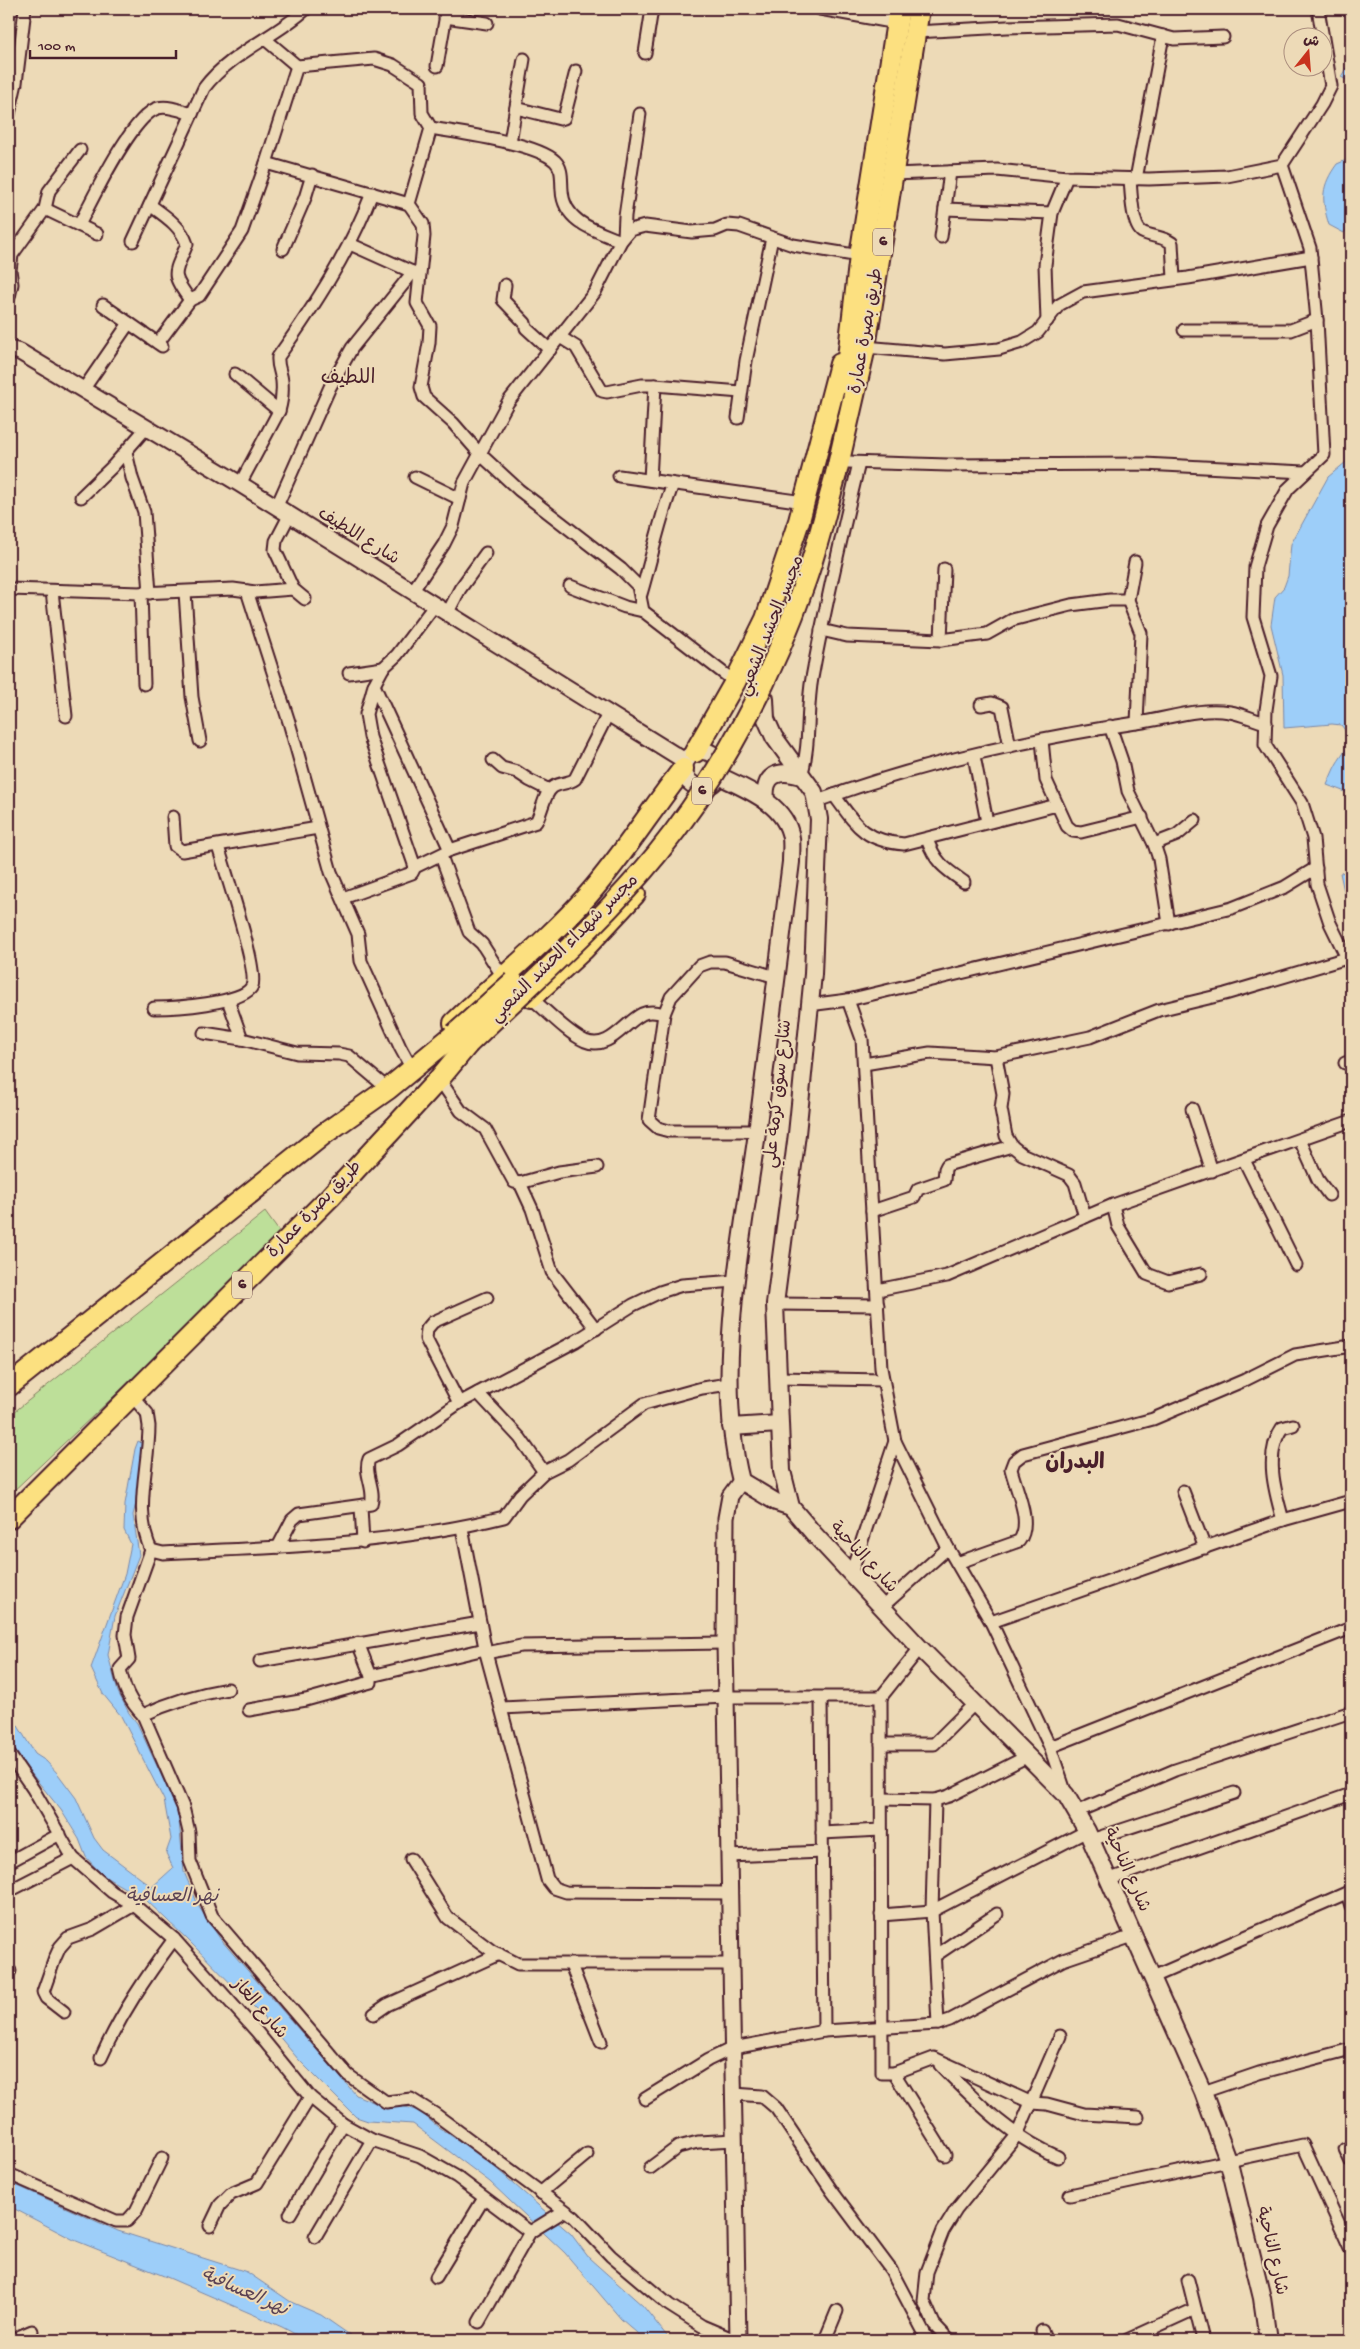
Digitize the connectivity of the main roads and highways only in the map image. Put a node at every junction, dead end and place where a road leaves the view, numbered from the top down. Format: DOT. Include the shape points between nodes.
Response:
graph roads {
  1 [pos="919,9"];
  2 [pos="898,16"];
  3 [pos="857,344"];
  4 [pos="842,468"];
  5 [pos="765,699"];
  6 [pos="725,700"];
  7 [pos="755,716"];
  8 [pos="688,761"];
  9 [pos="802,776"];
  10 [pos="717,777"];
  11 [pos="766,801"];
  12 [pos="461,1039"];
  13 [pos="412,1069"];
  14 [pos="439,1079"];
  15 [pos="9,1386"];
  16 [pos="779,1424"];
  17 [pos="731,1427"];
  18 [pos="782,1471"];
  19 [pos="756,1490"];
  20 [pos="790,1507"];
  21 [pos="9,1518"];
  22 [pos="1268,2340"];
  1 -- 3 [label="highway, طريق بصرة عمارة / 6" via="893,174"];
  2 -- 3 [label="highway, طريق بصرة عمارة / 6" via="860,256"];
  3 -- 4 [label="highway, طريق بصرة عمارة / 6"];
  3 -- 6 [label="highway" via="841,360 790,551 766,619"];
  4 -- 5 [label="highway" via="826,546 807,603"];
  4 -- 12 [label="highway, مجسر شهداء الحشد الشعبي / 6, bridge" via="789,626 747,716 714,773 668,840 611,907"];
  5 -- 7 [label="highway"];
  5 -- 9 [label="main road, شارع سوق كرمة علي" via="766,719 774,737"];
  6 -- 7 [label="highway" via="728,712 737,719"];
  6 -- 8 [label="highway"];
  7 -- 10 [label="highway"];
  8 -- 10 [label="main road" via="709,752 715,756"];
  8 -- 10 [label="main road" via="689,782 695,786"];
  8 -- 13 [label="highway" via="635,838 589,894 535,949 419,1053"];
  9 -- 11 [label="main road" via="787,771 775,774 768,782"];
  9 -- 16 [label="main road, شارع سوق كرمة علي" via="817,801 819,863 813,974 775,1304"];
  10 -- 11 [label="main road, شارع سوق كرمة علي"];
  10 -- 14 [label="highway" via="658,868 583,950"];
  11 -- 17 [label="main road, شارع سوق كرمة علي" via="782,814 791,837 791,862 736,1280 729,1384"];
  12 -- 13 [label="highway, 6"];
  12 -- 14 [label="highway, طريق بصرة عمارة / 6"];
  13 -- 15 [label="highway, 6" via="324,1134"];
  14 -- 21 [label="highway, طريق بصرة عمارة / 6" via="330,1197"];
  16 -- 17 [label="main road"];
  16 -- 18 [label="main road, شارع سوق كرمة علي"];
  17 -- 19 [label="main road, شارع سوق كرمة علي" via="740,1481"];
  18 -- 19 [label="main road" via="771,1484"];
  18 -- 20 [label="main road, شارع سوق كرمة علي"];
  19 -- 20 [label="main road"];
  20 -- 22 [label="main road, شارع الناحية" via="920,1648 1066,1796 1076,1812 1153,1977 1203,2092 1229,2163 1262,2298"];
}
